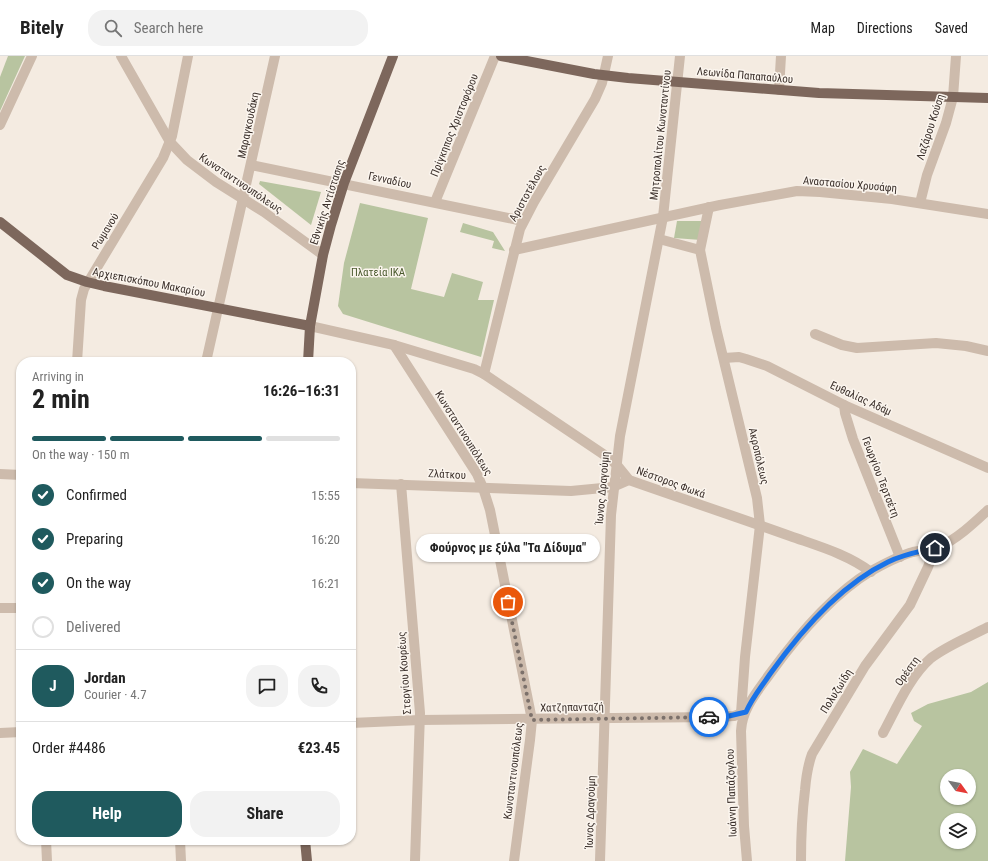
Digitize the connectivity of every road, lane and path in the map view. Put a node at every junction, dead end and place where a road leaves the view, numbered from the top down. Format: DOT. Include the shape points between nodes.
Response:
graph roads {
  1 [pos="32,56"];
  2 [pos="121,56"];
  3 [pos="188,56"];
  4 [pos="275,56"];
  5 [pos="393,56"];
  6 [pos="495,56"];
  7 [pos="501,56"];
  8 [pos="608,56"];
  9 [pos="680,56"];
  10 [pos="781,56"];
  11 [pos="956,56"];
  12 [pos="604,75"];
  13 [pos="678,81"];
  14 [pos="779,90"];
  15 [pos="953,97"];
  16 [pos="988,98"];
  17 [pos="0,125"];
  18 [pos="170,142"];
  19 [pos="251,165"];
  20 [pos="344,183"];
  21 [pos="243,199"];
  22 [pos="435,202"];
  23 [pos="920,204"];
  24 [pos="709,207"];
  25 [pos="988,214"];
  26 [pos="663,217"];
  27 [pos="523,221"];
  28 [pos="0,222"];
  29 [pos="658,239"];
  30 [pos="514,250"];
  31 [pos="700,250"];
  32 [pos="323,256"];
  33 [pos="87,282"];
  34 [pos="217,308"];
  35 [pos="310,326"];
  36 [pos="816,334"];
  37 [pos="394,345"];
  38 [pos="988,352"];
  39 [pos="77,357"];
  40 [pos="207,357"];
  41 [pos="308,357"];
  42 [pos="724,358"];
  43 [pos="484,374"];
  44 [pos="844,404"];
  45 [pos="616,464"];
  46 [pos="988,468"];
  47 [pos="0,474"];
  48 [pos="16,475"];
  49 [pos="629,480"];
  50 [pos="356,483"];
  51 [pos="401,484"];
  52 [pos="483,488"];
  53 [pos="613,488"];
  54 [pos="988,512"];
  55 [pos="760,525"];
  56 [pos="935,548"];
  57 [pos="900,557"];
  58 [pos="871,572"];
  59 [pos="0,608"];
  60 [pos="16,608"];
  61 [pos="988,627"];
  62 [pos="743,713"];
  63 [pos="604,719"];
  64 [pos="420,720"];
  65 [pos="532,720"];
  66 [pos="356,723"];
  67 [pos="0,732"];
  68 [pos="16,732"];
  69 [pos="883,733"];
  70 [pos="46,845"];
  71 [pos="180,845"];
  72 [pos="305,845"];
  73 [pos="47,861"];
  74 [pos="181,861"];
  75 [pos="307,861"];
  76 [pos="415,861"];
  77 [pos="514,861"];
  78 [pos="600,861"];
  79 [pos="747,861"];
  80 [pos="801,861"];
  1 -- 17 [label="street"];
  2 -- 18 [label="street, Κωνσταντινουπόλεως"];
  3 -- 18 [label="street, Ρωμανού"];
  4 -- 19 [label="street, Μαραγκουδάκη"];
  5 -- 20 [label="main road, Εθνικής Αντίστασης"];
  6 -- 22 [label="street, Πρίγκηπος Χριστοφόρου"];
  7 -- 12 [label="main road, Λεωνίδα Παπαπαύλου"];
  8 -- 12 [label="street, Αριστοτέλους"];
  9 -- 13 [label="street, Μητροπολίτου Κωνσταντίνου"];
  10 -- 14 [label="street"];
  11 -- 15 [label="street, Λαζάρου Κούση"];
  12 -- 13 [label="main road, Λεωνίδα Παπαπαύλου"];
  12 -- 27 [label="street, Αριστοτέλους" via="595,99"];
  13 -- 14 [label="main road, Λεωνίδα Παπαπαύλου"];
  13 -- 26 [label="street, Μητροπολίτου Κωνσταντίνου"];
  14 -- 15 [label="main road, Λεωνίδα Παπαπαύλου"];
  15 -- 16 [label="main road, Λεωνίδα Παπαπαύλου"];
  15 -- 23 [label="street, Λαζάρου Κούση"];
  18 -- 21 [label="street, Κωνσταντινουπόλεως" via="187,160"];
  18 -- 33 [label="street, Ρωμανού" via="160,164"];
  19 -- 20 [label="street, Γενναδίου"];
  19 -- 21 [label="street, Μαραγκουδάκη"];
  20 -- 22 [label="street, Γενναδίου"];
  20 -- 32 [label="main road, Εθνικής Αντίστασης"];
  21 -- 32 [label="street, Κωνσταντινουπόλεως"];
  21 -- 34 [label="street, Μαραγκουδάκη"];
  22 -- 27 [label="street, Γενναδίου"];
  23 -- 24 [label="street, Αναστασίου Χρυσάφη" via="797,191"];
  23 -- 25 [label="street, Αναστασίου Χρυσάφη"];
  24 -- 26 [label="street, Αναστασίου Χρυσάφη"];
  24 -- 31 [label="street"];
  26 -- 29 [label="street, Ίωνος Δραγούμη"];
  26 -- 30 [label="street"];
  27 -- 30 [label="street, Αριστοτέλους"];
  28 -- 33 [label="main road, Αρχιεπισκόπου Μακαρίου" via="67,274"];
  29 -- 31 [label="street"];
  29 -- 45 [label="street, Ίωνος Δραγούμη"];
  30 -- 43 [label="street, Αριστοτέλους"];
  31 -- 42 [label="street, Ακροπόλεως"];
  32 -- 35 [label="main road, Εθνικής Αντίστασης"];
  33 -- 34 [label="main road, Αρχιεπισκόπου Μακαρίου"];
  33 -- 39 [label="street, Ρωμανού" via="81,300"];
  34 -- 35 [label="main road, Αρχιεπισκόπου Μακαρίου"];
  34 -- 40 [label="street, Μαραγκουδάκη"];
  35 -- 37 [label="street"];
  35 -- 41 [label="main road, Εθνικής Αντίστασης"];
  36 -- 38 [label="street" via="842,345 857,348 936,343 966,346"];
  37 -- 43 [label="street, Νέστορος Φωκά" via="464,365"];
  37 -- 52 [label="street, Κωνσταντινουπόλεως" via="469,460"];
  42 -- 44 [label="street, Ευθαλίας Αδάμ" via="739,357 759,363"];
  42 -- 55 [label="street, Ακροπόλεως" via="757,498"];
  43 -- 45 [label="street, Νέστορος Φωκά"];
  44 -- 46 [label="street, Ευθαλίας Αδάμ"];
  44 -- 57 [label="street, Γεωργίου Τερτσέτη" via="853,439"];
  45 -- 49 [label="street, Νέστορος Φωκά"];
  45 -- 53 [label="street, Ίωνος Δραγούμη"];
  47 -- 48 [label="street"];
  49 -- 53 [label="street"];
  49 -- 55 [label="street, Νέστορος Φωκά"];
  50 -- 51 [label="street, Ζλάτκου"];
  51 -- 52 [label="street, Ζλάτκου"];
  51 -- 64 [label="street, Στεργίου Κουρέως"];
  52 -- 53 [label="street, Ζλάτκου" via="571,491"];
  52 -- 65 [label="street, Κωνσταντινουπόλεως" via="490,510"];
  53 -- 63 [label="street, Ίωνος Δραγούμη"];
  54 -- 56 [label="street, Ιωάννη Παπάζογλου"];
  55 -- 58 [label="street, Νέστορος Φωκά" via="841,555"];
  55 -- 62 [label="street, Ακροπόλεως" via="745,657"];
  56 -- 57 [label="street, Ιωάννη Παπάζογλου"];
  56 -- 80 [label="street, Πολυζωίδη" via="910,605 865,666 812,754 804,798"];
  57 -- 58 [label="street, Ιωάννη Παπάζογλου"];
  58 -- 62 [label="street, Ιωάννη Παπάζογλου" via="846,590 799,636"];
  59 -- 60 [label="street"];
  61 -- 69 [label="street, Ορέστη" via="947,648 923,666"];
  62 -- 63 [label="street, Χατζηπανταζή" via="724,717"];
  62 -- 79 [label="street, Ιωάννη Παπάζογλου" via="743,820"];
  63 -- 65 [label="street, Χατζηπανταζή"];
  63 -- 78 [label="street, Ίωνος Δραγούμη"];
  64 -- 65 [label="street, Χατζηπανταζή"];
  64 -- 66 [label="street, Χατζηπανταζή"];
  64 -- 76 [label="street, Στεργίου Κουρέως"];
  65 -- 77 [label="street, Κωνσταντινουπόλεως"];
  67 -- 68 [label="street"];
  70 -- 73 [label="street"];
  71 -- 74 [label="street"];
  72 -- 75 [label="main road"];
}
